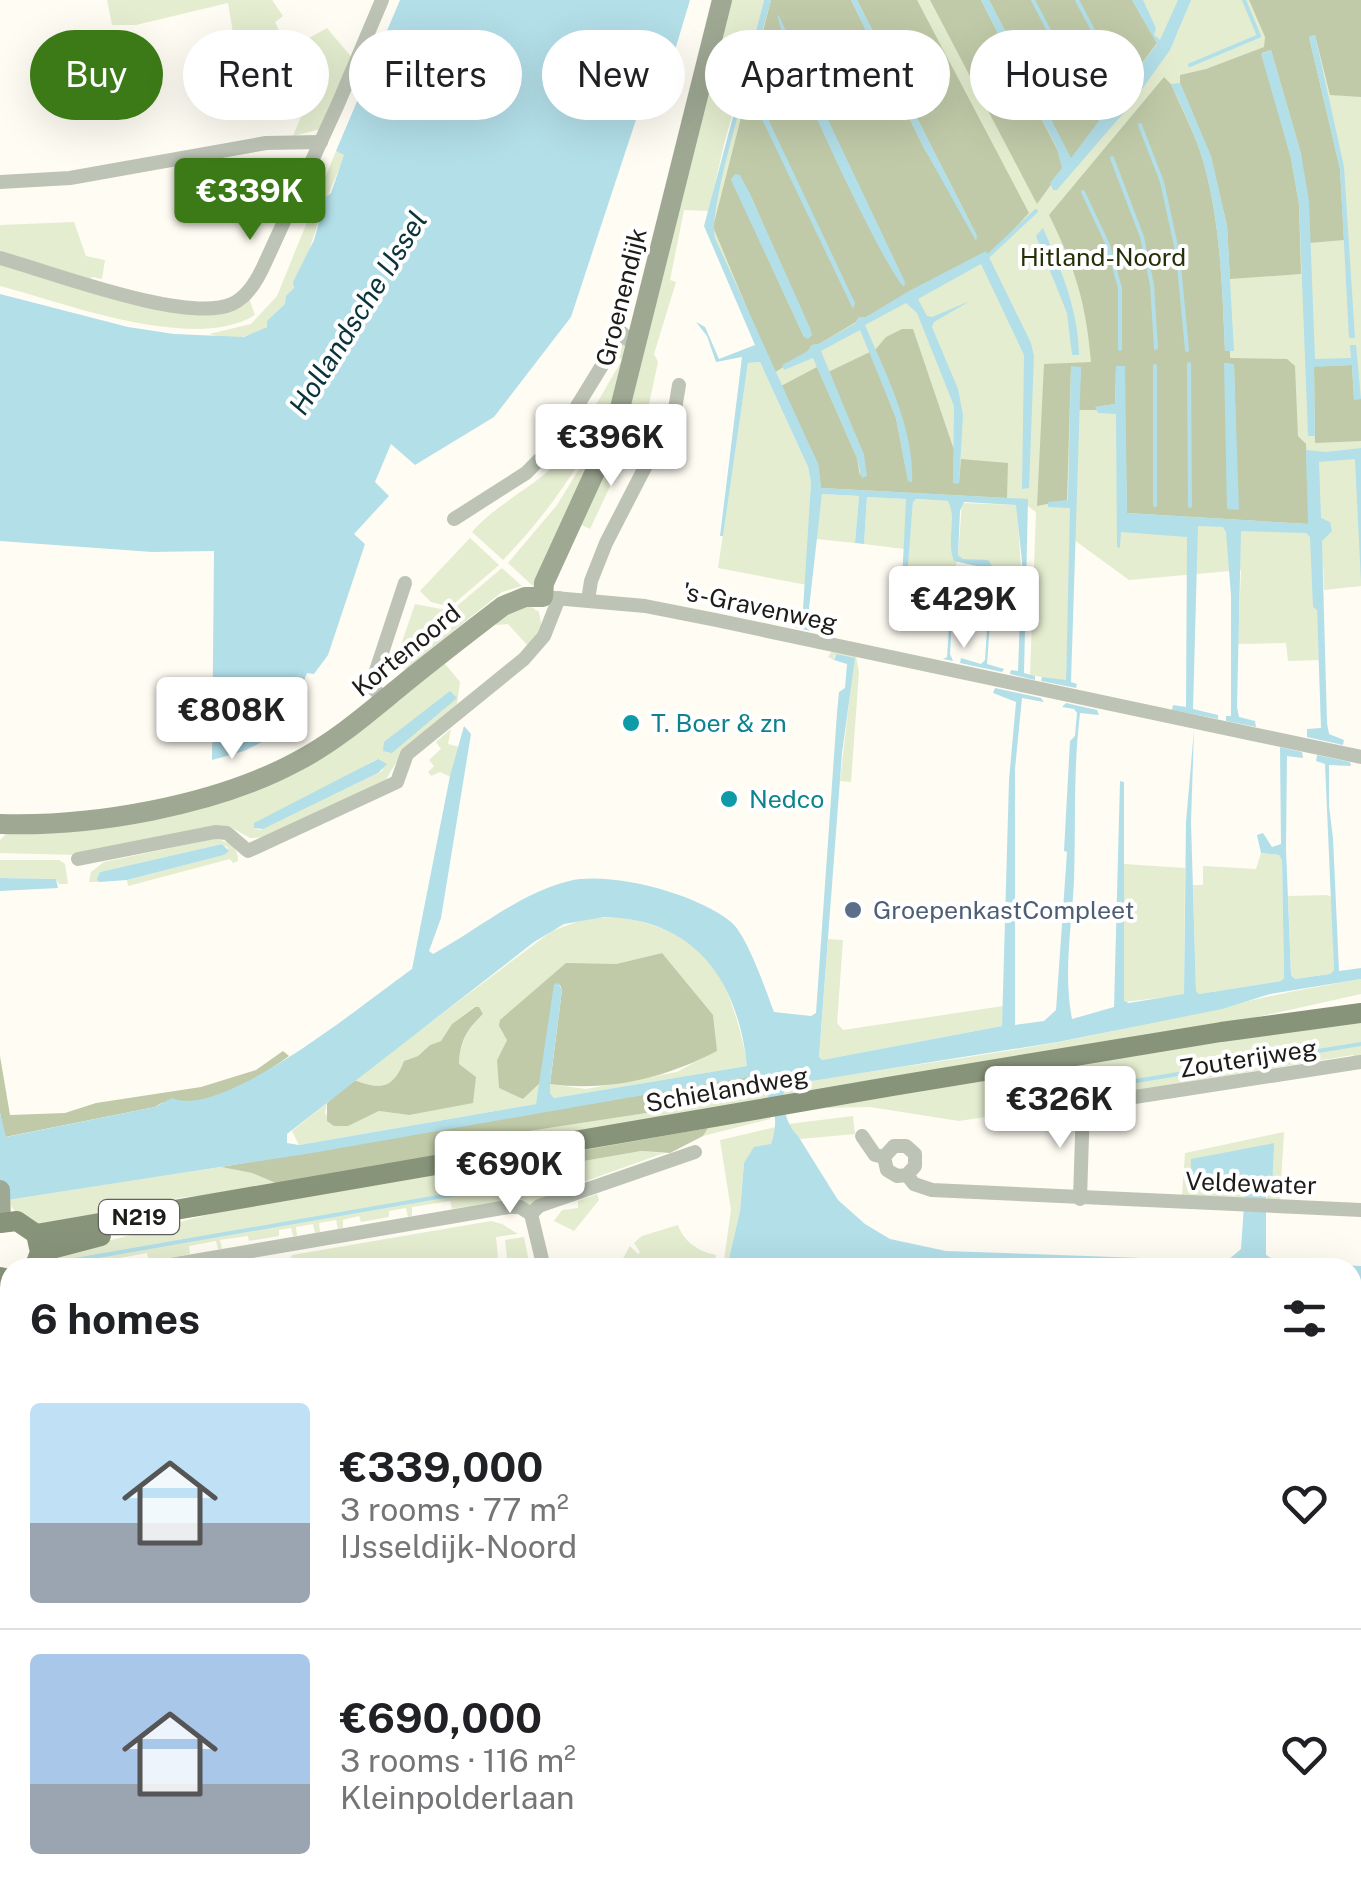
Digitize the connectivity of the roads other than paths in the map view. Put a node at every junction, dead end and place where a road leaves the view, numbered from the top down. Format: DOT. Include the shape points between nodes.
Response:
graph roads {
  1 [pos="382,0"];
  2 [pos="722,0"];
  3 [pos="322,142"];
  4 [pos="0,182"];
  5 [pos="0,258"];
  6 [pos="634,345"];
  7 [pos="679,385"];
  8 [pos="454,519"];
  9 [pos="406,584"];
  10 [pos="551,598"];
  11 [pos="588,600"];
  12 [pos="384,700"];
  13 [pos="1361,757"];
  14 [pos="0,824"];
  15 [pos="78,859"];
  16 [pos="1361,998"];
  17 [pos="1361,1012"];
  18 [pos="1221,1032"];
  19 [pos="1361,1062"];
  20 [pos="862,1136"];
  21 [pos="695,1152"];
  22 [pos="884,1157"];
  23 [pos="907,1175"];
  24 [pos="1080,1199"];
  25 [pos="3,1209"];
  26 [pos="1361,1210"];
  27 [pos="531,1214"];
  28 [pos="37,1251"];
  29 [pos="211,1258"];
  30 [pos="542,1258"];
  1 -- 3 [label="street"];
  2 -- 6 [label="street, Groenendijk"];
  3 -- 4 [label="street" via="266,143 70,178"];
  3 -- 5 [label="street" via="258,278 228,306 155,302"];
  6 -- 8 [label="street" via="622,333 540,461"];
  6 -- 10 [label="street, Groenendijk" via="615,428 544,583"];
  7 -- 11 [label="street" via="675,409 606,543"];
  9 -- 12 [label="street" via="371,686"];
  10 -- 11 [label="street, 's-Gravenweg"];
  10 -- 12 [label="street, Kortenoord" via="525,597 503,606"];
  10 -- 15 [label="street" via="544,636 407,754 398,782 248,851 227,833 215,832"];
  11 -- 13 [label="street, 's-Gravenweg" via="716,620"];
  12 -- 14 [label="street, Kortenoord" via="297,762 229,790 124,814"];
  16 -- 18 [label="main road, Schielandweg / N219"];
  17 -- 18 [label="main road, Schielandweg / N219"];
  18 -- 28 [label="main road, Schielandweg / N219" via="243,1199"];
  19 -- 24 [label="street, Zouterijweg" via="1083,1105"];
  20 -- 22 [label="street, Veldewater"];
  21 -- 27 [label="street" via="546,1201"];
  22 -- 23 [label="street, Veldewater" via="892,1174"];
  22 -- 23 [label="street, Veldewater" via="894,1146 911,1149 915,1166"];
  23 -- 24 [label="street, Veldewater" via="932,1190"];
  24 -- 26 [label="street, Veldewater"];
  25 -- 28 [label="main road, N219" via="28,1226"];
  27 -- 29 [label="street" via="508,1207"];
  27 -- 30 [label="street"];
}
